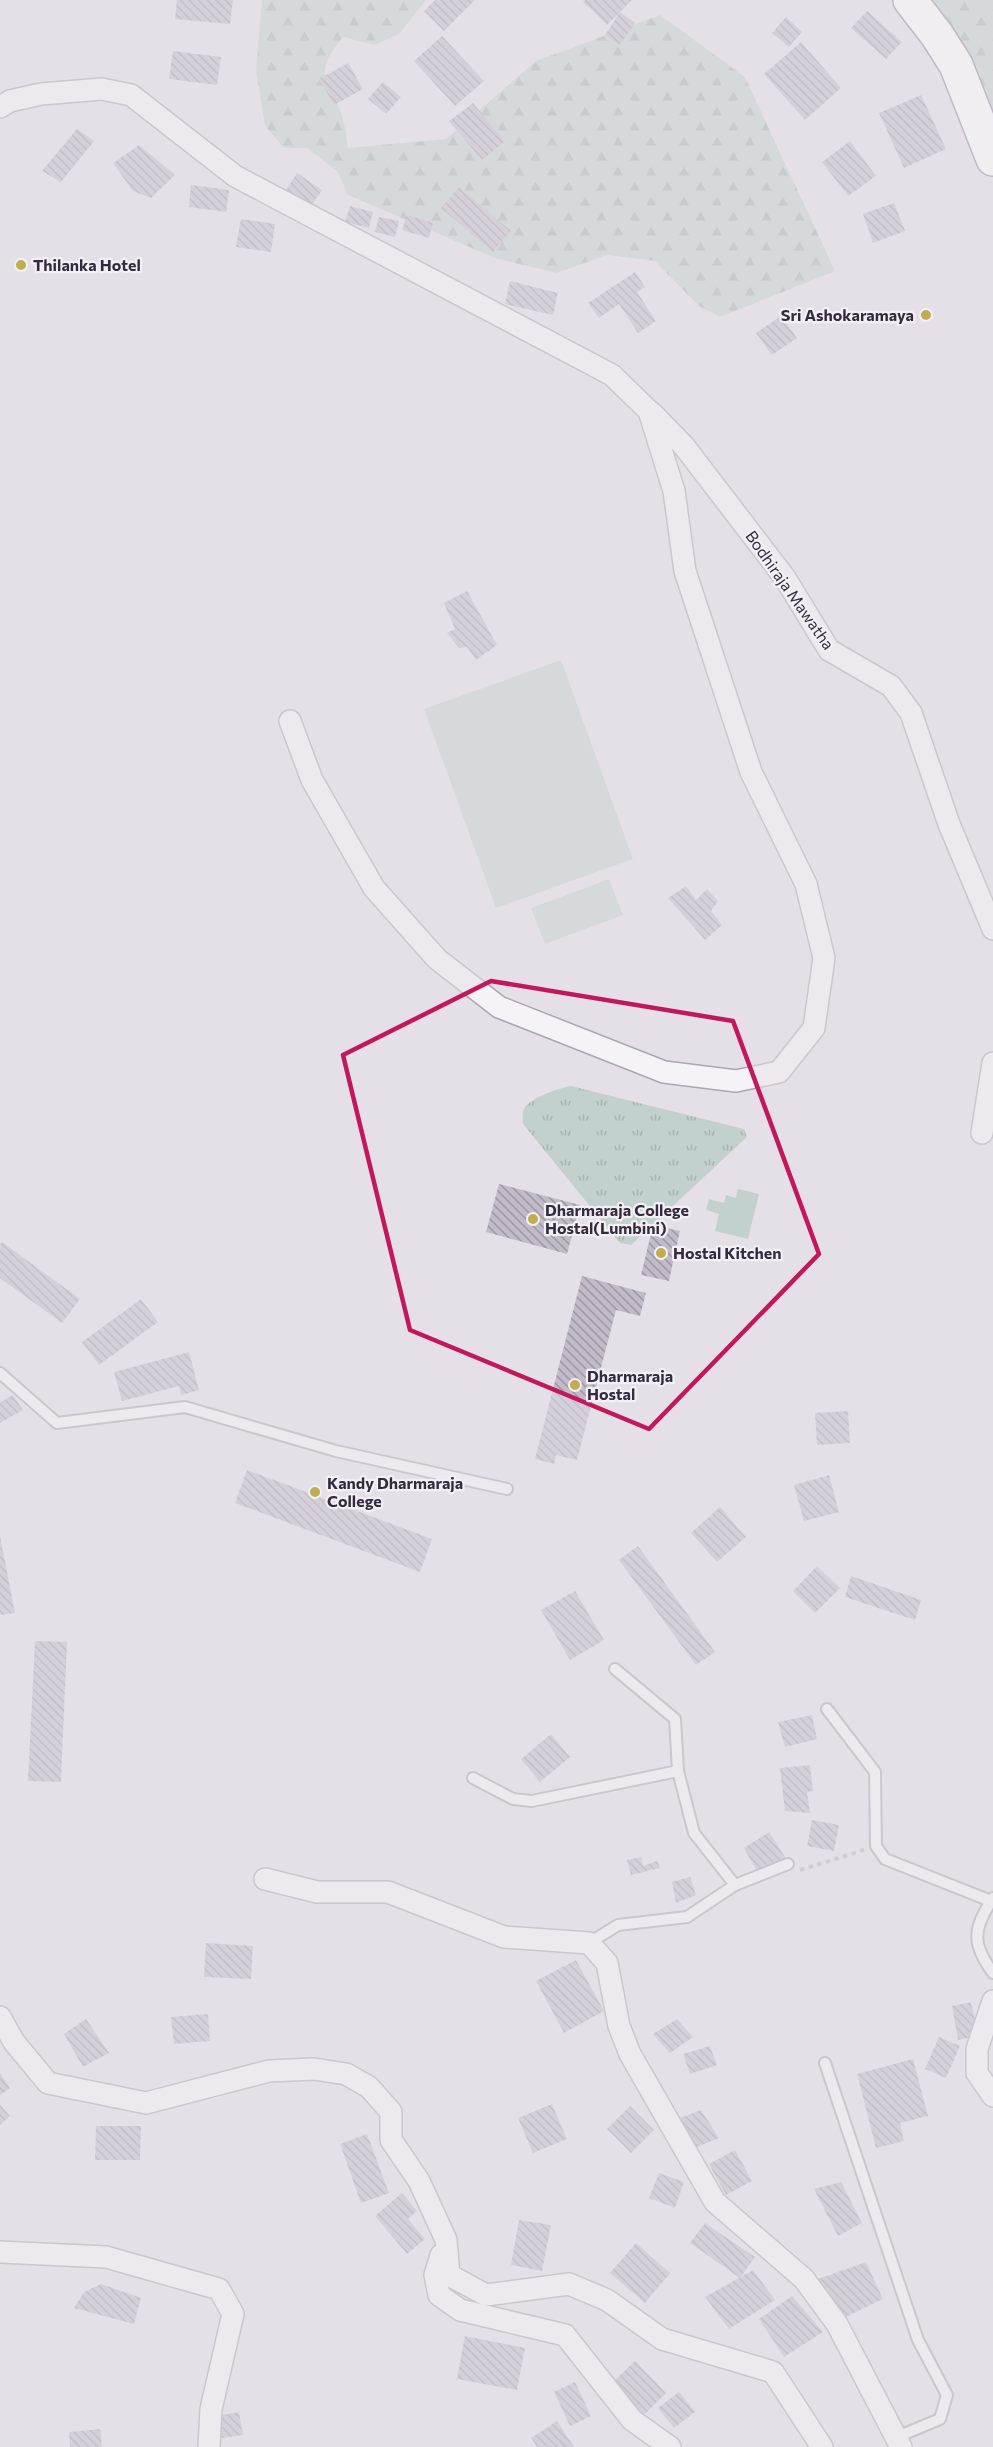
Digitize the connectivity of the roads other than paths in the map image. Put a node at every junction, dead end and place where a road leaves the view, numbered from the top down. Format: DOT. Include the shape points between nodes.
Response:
graph roads {
  1 [pos="910,0"];
  2 [pos="0,107"];
  3 [pos="993,159"];
  4 [pos="649,411"];
  5 [pos="290,721"];
  6 [pos="993,929"];
  7 [pos="993,1063"];
  8 [pos="982,1133"];
  9 [pos="0,1373"];
  10 [pos="507,1490"];
  11 [pos="615,1669"];
  12 [pos="827,1709"];
  13 [pos="678,1770"];
  14 [pos="473,1778"];
  15 [pos="790,1868"];
  16 [pos="266,1879"];
  17 [pos="735,1885"];
  18 [pos="992,1900"];
  19 [pos="589,1943"];
  20 [pos="993,1974"];
  21 [pos="993,2001"];
  22 [pos="0,2018"];
  23 [pos="825,2063"];
  24 [pos="993,2096"];
  25 [pos="446,2240"];
  26 [pos="0,2252"];
  27 [pos="899,2442"];
  28 [pos="210,2447"];
  29 [pos="670,2447"];
  30 [pos="822,2447"];
  1 -- 3 [label="highway" via="956,65"];
  2 -- 4 [label="street, Bodhiraja Mawatha" via="41,94 102,89 131,95 235,176 612,375"];
  4 -- 5 [label="street" via="674,491 685,571 751,772 806,884 824,958 814,1028 779,1072 736,1082 664,1072 499,1007 437,959 374,888 312,780"];
  4 -- 6 [label="street, Bodhiraja Mawatha" via="684,446 785,578 828,650 891,686 911,713 949,824"];
  7 -- 8 [label="street"];
  9 -- 10 [label="lane" via="57,1423 185,1407 336,1451"];
  11 -- 13 [label="lane" via="675,1719"];
  12 -- 18 [label="lane" via="875,1772 876,1846 885,1859"];
  13 -- 14 [label="lane" via="532,1801 513,1799"];
  13 -- 17 [label="lane" via="694,1833"];
  15 -- 17 [label="lane"];
  16 -- 19 [label="street" via="317,1892 388,1892 504,1936"];
  17 -- 19 [label="lane" via="687,1917 618,1925"];
  18 -- 20 [label="lane" via="977,1926 980,1956"];
  19 -- 27 [label="street" via="608,1964 619,2026 630,2054 715,2202 804,2279 837,2324"];
  21 -- 24 [label="street" via="977,2049 977,2073"];
  22 -- 25 [label="street" via="48,2083 146,2103 269,2071 314,2069 346,2074 369,2087 391,2112 391,2140 419,2181"];
  23 -- 27 [label="lane" via="918,2340 947,2395 940,2420"];
  25 -- 29 [label="street" via="435,2276 439,2295 460,2310 565,2335 632,2420"];
  25 -- 30 [label="street" via="449,2275 486,2295 569,2284 607,2300 662,2339 773,2372"];
  26 -- 28 [label="street" via="106,2257 219,2289 233,2314 211,2409"];
}
